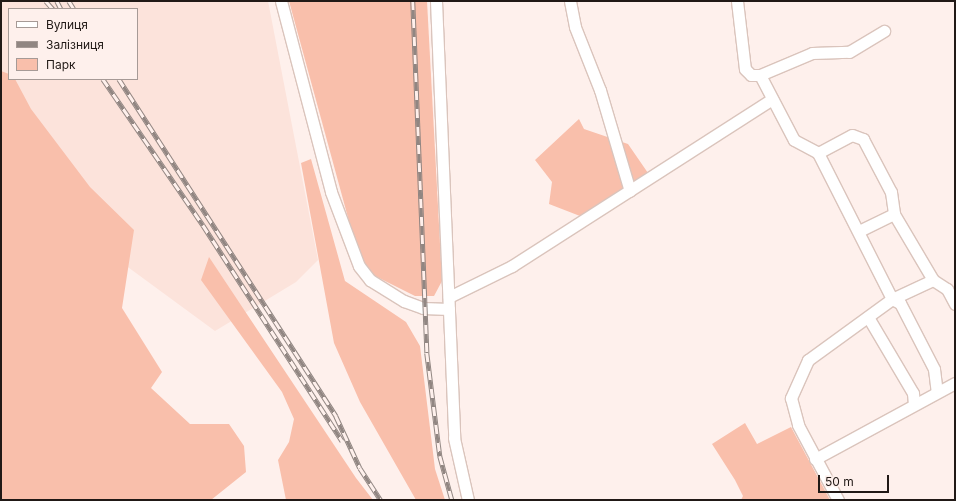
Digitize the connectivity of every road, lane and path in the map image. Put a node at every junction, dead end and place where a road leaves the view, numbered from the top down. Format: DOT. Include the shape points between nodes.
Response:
graph roads {
  1 [pos="280,1"];
  2 [pos="436,1"];
  3 [pos="570,1"];
  4 [pos="737,1"];
  5 [pos="884,31"];
  6 [pos="760,75"];
  7 [pos="772,100"];
  8 [pos="818,153"];
  9 [pos="630,190"];
  10 [pos="894,214"];
  11 [pos="859,231"];
  12 [pos="933,280"];
  13 [pos="449,297"];
  14 [pos="892,299"];
  15 [pos="955,304"];
  16 [pos="449,309"];
  17 [pos="868,317"];
  18 [pos="955,383"];
  19 [pos="937,392"];
  20 [pos="914,404"];
  21 [pos="815,459"];
  22 [pos="468,500"];
  23 [pos="838,500"];
  1 -- 16 [label="street" via="331,192 359,266 370,280 404,301 423,308"];
  2 -- 13 [label="street"];
  3 -- 9 [label="street" via="575,27 600,90"];
  4 -- 6 [label="street" via="742,61 751,75"];
  5 -- 6 [label="street" via="849,52 812,53"];
  6 -- 7 [label="street"];
  7 -- 8 [label="street" via="794,140"];
  7 -- 9 [label="street"];
  8 -- 10 [label="street" via="852,135 863,138 891,192"];
  8 -- 11 [label="street"];
  9 -- 13 [label="street" via="512,266"];
  10 -- 11 [label="street"];
  10 -- 12 [label="street"];
  11 -- 14 [label="street"];
  12 -- 14 [label="street"];
  12 -- 15 [label="street" via="948,289"];
  13 -- 16 [label="street"];
  14 -- 17 [label="street"];
  14 -- 19 [label="street" via="900,303 931,363"];
  16 -- 22 [label="street" via="454,438"];
  17 -- 20 [label="street" via="913,393"];
  17 -- 21 [label="street" via="808,360 796,382 791,398 798,425"];
  18 -- 19 [label="street"];
  19 -- 20 [label="street"];
  20 -- 21 [label="street"];
  21 -- 23 [label="street"];
}
